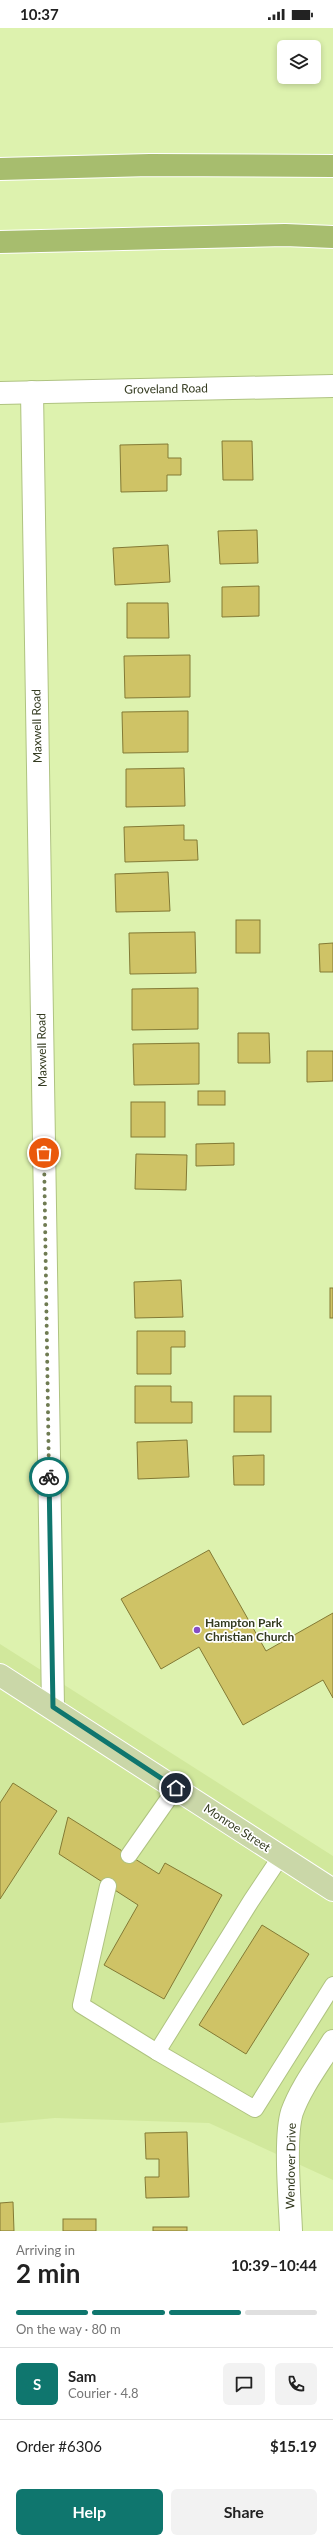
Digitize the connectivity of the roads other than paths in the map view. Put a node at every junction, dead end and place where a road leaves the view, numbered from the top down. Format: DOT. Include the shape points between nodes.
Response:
graph roads {
  1 [pos="333,166"];
  2 [pos="0,169"];
  3 [pos="333,237"];
  4 [pos="0,242"];
  5 [pos="333,386"];
  6 [pos="32,392"];
  7 [pos="0,393"];
  8 [pos="0,1674"];
  9 [pos="53,1707"];
  10 [pos="176,1788"];
  11 [pos="129,1855"];
  12 [pos="281,1856"];
  13 [pos="108,1886"];
  14 [pos="333,1890"];
  15 [pos="333,1985"];
  16 [pos="333,2041"];
  17 [pos="157,2052"];
  18 [pos="290,2231"];
  1 -- 2 [label="highway" via="158,164"];
  3 -- 4 [label="highway" via="262,235"];
  5 -- 6 [label="street, Groveland Road"];
  6 -- 7 [label="street, Groveland Road"];
  6 -- 9 [label="street, Maxwell Road"];
  8 -- 9 [label="main road, Monroe Street"];
  9 -- 10 [label="main road, Monroe Street"];
  10 -- 11 [label="lane"];
  10 -- 12 [label="main road, Monroe Street"];
  12 -- 14 [label="main road, Monroe Street"];
  12 -- 17 [label="lane"];
  13 -- 17 [label="lane" via="81,2005"];
  15 -- 17 [label="lane" via="255,2109"];
  16 -- 18 [label="street, Wendover Drive" via="299,2096 292,2113 289,2130"];
}
